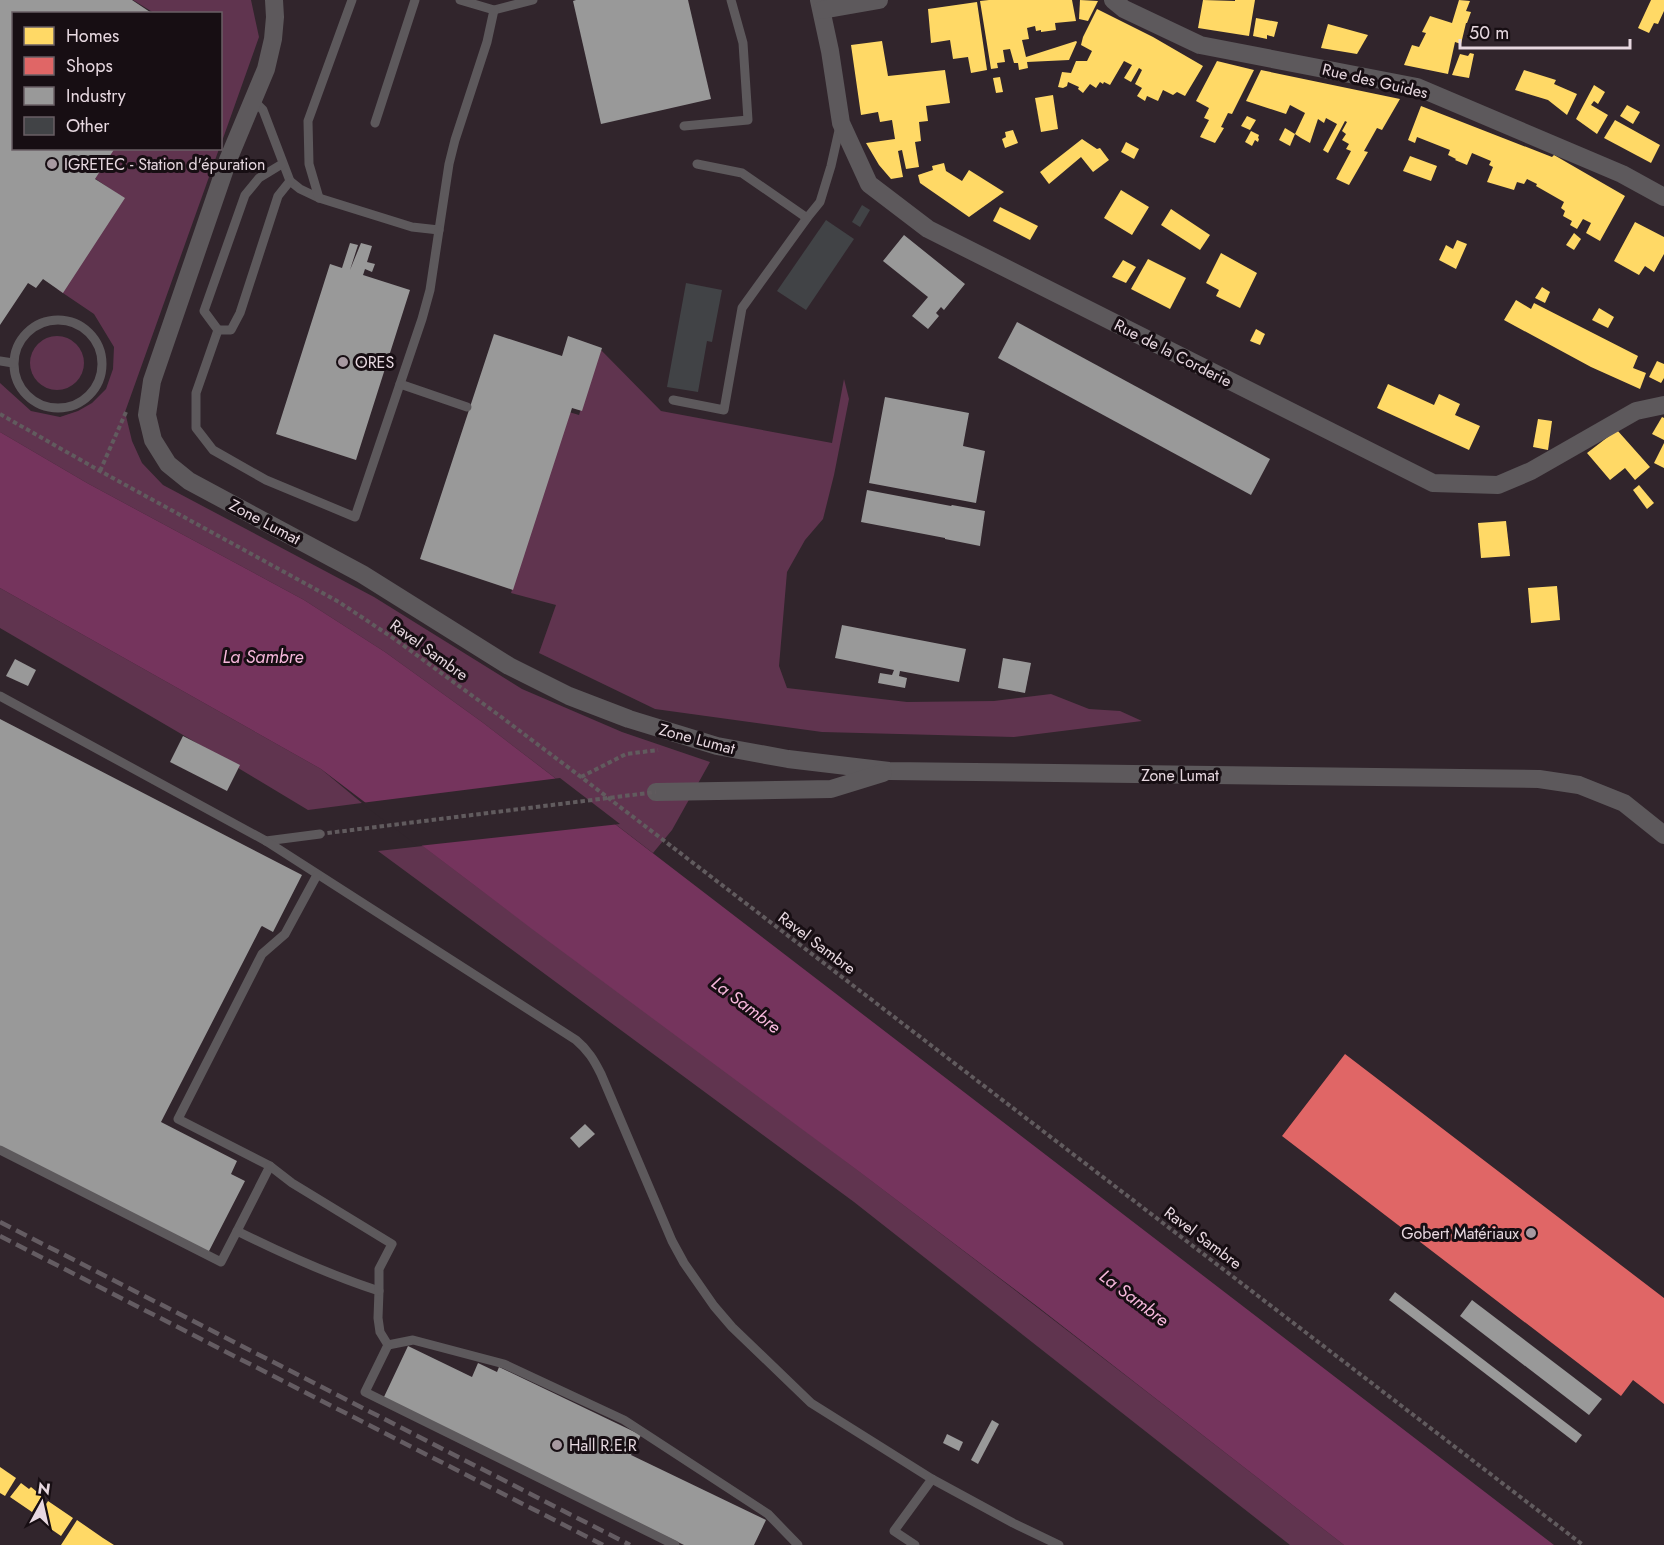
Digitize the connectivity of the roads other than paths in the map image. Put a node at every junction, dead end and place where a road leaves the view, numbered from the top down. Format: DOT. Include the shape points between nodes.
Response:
graph roads {
  1 [pos="274,0"];
  2 [pos="352,0"];
  3 [pos="415,0"];
  4 [pos="460,0"];
  5 [pos="533,0"];
  6 [pos="731,0"];
  7 [pos="879,0"];
  8 [pos="1113,0"];
  9 [pos="821,5"];
  10 [pos="494,10"];
  11 [pos="254,101"];
  12 [pos="375,123"];
  13 [pos="841,123"];
  14 [pos="684,126"];
  15 [pos="282,164"];
  16 [pos="696,164"];
  17 [pos="290,181"];
  18 [pos="1664,197"];
  19 [pos="319,198"];
  20 [pos="807,218"];
  21 [pos="439,230"];
  22 [pos="218,330"];
  23 [pos="0,361"];
  24 [pos="14,363"];
  25 [pos="400,384"];
  26 [pos="673,400"];
  27 [pos="1664,405"];
  28 [pos="467,407"];
  29 [pos="0,696"];
  30 [pos="889,771"];
  31 [pos="656,792"];
  32 [pos="320,834"];
  33 [pos="1664,835"];
  34 [pos="266,841"];
  35 [pos="317,875"];
  36 [pos="0,1150"];
  37 [pos="270,1166"];
  38 [pos="237,1232"];
  39 [pos="379,1291"];
  40 [pos="388,1345"];
  41 [pos="932,1479"];
  42 [pos="675,1545"];
  43 [pos="798,1545"];
  44 [pos="915,1545"];
  45 [pos="1059,1545"];
  1 -- 11 [label="street, Zone Lumat" via="273,39"];
  2 -- 19 [label="lane" via="308,121 309,164"];
  3 -- 12 [label="lane"];
  4 -- 10 [label="lane"];
  5 -- 10 [label="lane"];
  6 -- 14 [label="lane" via="743,43 748,120"];
  7 -- 9 [label="street"];
  8 -- 18 [label="street, Rue des Guides" via="1200,45 1417,87 1622,174"];
  9 -- 13 [label="street, Rue de la Corderie"];
  10 -- 21 [label="lane" via="454,140"];
  11 -- 15 [label="lane" via="263,110"];
  11 -- 30 [label="street, Zone Lumat" via="236,137 152,381 147,415 153,440 168,464 189,481 362,574 510,666 569,696 717,746"];
  13 -- 20 [label="lane" via="820,202"];
  13 -- 27 [label="street, Rue de la Corderie" via="869,184 928,229 1433,483 1498,485 1531,471 1635,411"];
  15 -- 17 [label="lane"];
  15 -- 22 [label="lane" via="259,178 245,195 204,310"];
  16 -- 20 [label="lane" via="742,173"];
  17 -- 19 [label="lane"];
  17 -- 22 [label="lane" via="278,196 240,312 231,330"];
  19 -- 21 [label="lane" via="412,227"];
  20 -- 26 [label="lane" via="742,308 724,410"];
  21 -- 25 [label="lane" via="423,320"];
  22 -- 25 [label="lane" via="196,393 196,428 213,450 266,480 355,517"];
  23 -- 24 [label="lane"];
  24 -- 24 [label="lane" via="23,336 34,327 61,320 86,331 101,356 101,370 87,396 61,407 46,406 22,390"];
  25 -- 28 [label="lane"];
  29 -- 34 [label="lane"];
  30 -- 31 [label="street" via="831,789"];
  30 -- 33 [label="street, Zone Lumat" via="1539,779 1579,785 1624,803"];
  32 -- 34 [label="lane"];
  34 -- 35 [label="lane"];
  35 -- 37 [label="lane" via="285,934 262,954 178,1119"];
  35 -- 41 [label="lane" via="585,1048 601,1074 672,1241 714,1306 811,1402"];
  36 -- 38 [label="lane" via="221,1262"];
  37 -- 38 [label="lane"];
  37 -- 39 [label="lane" via="392,1244 379,1269"];
  38 -- 39 [label="lane"];
  39 -- 40 [label="lane" via="380,1332"];
  40 -- 42 [label="lane" via="365,1392"];
  40 -- 43 [label="lane" via="413,1340 504,1364 624,1420 768,1514"];
  41 -- 44 [label="lane" via="894,1531"];
  41 -- 45 [label="lane"];
}
